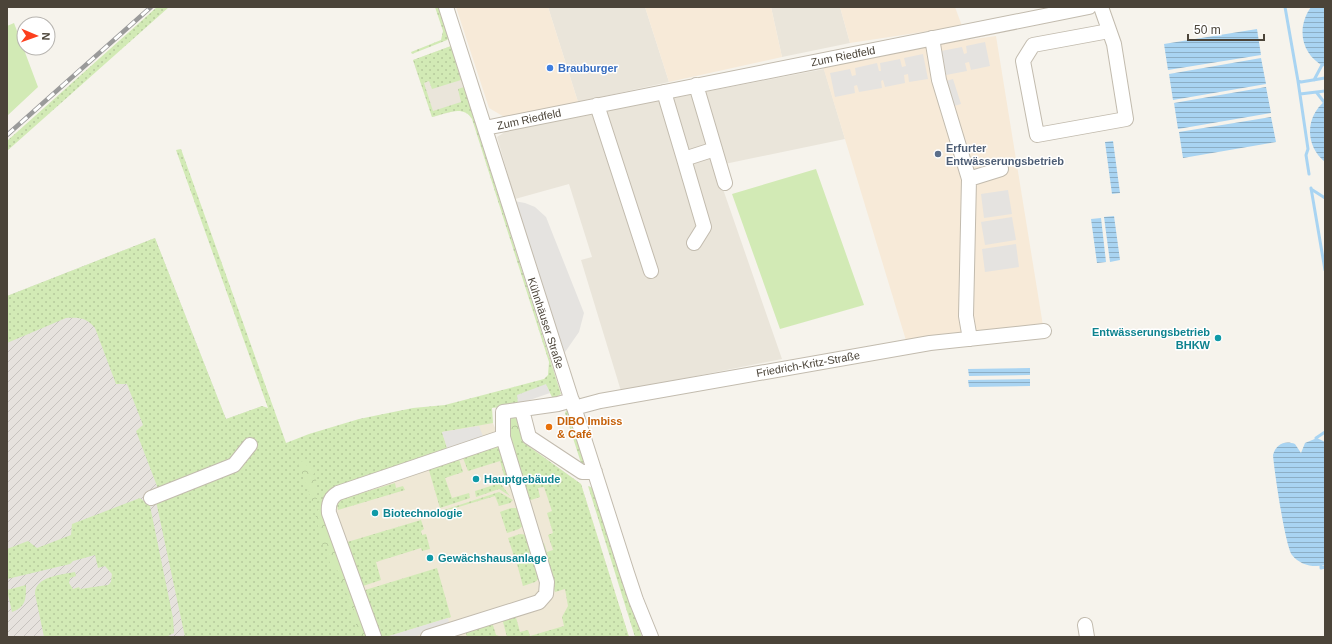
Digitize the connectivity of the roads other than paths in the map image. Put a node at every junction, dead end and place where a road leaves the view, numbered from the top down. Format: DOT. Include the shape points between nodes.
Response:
graph roads {
  1 [pos="446,7"];
  2 [pos="1089,7"];
  3 [pos="1101,7"];
  4 [pos="1109,31"];
  5 [pos="932,38"];
  6 [pos="696,85"];
  7 [pos="664,92"];
  8 [pos="597,105"];
  9 [pos="485,128"];
  10 [pos="715,149"];
  11 [pos="684,158"];
  12 [pos="1001,169"];
  13 [pos="969,179"];
  14 [pos="725,183"];
  15 [pos="694,243"];
  16 [pos="651,271"];
  17 [pos="1044,331"];
  18 [pos="970,339"];
  19 [pos="573,404"];
  20 [pos="522,410"];
  21 [pos="503,437"];
  22 [pos="250,445"];
  23 [pos="595,472"];
  24 [pos="151,498"];
  25 [pos="374,637"];
  26 [pos="428,637"];
  27 [pos="651,637"];
  1 -- 9 [label="street, Kühnhäuser Straße"];
  2 -- 5 [label="street, Zum Riedfeld"];
  3 -- 4 [label="street"];
  4 -- 4 [label="street" via="1114,44 1126,119 1037,135 1023,60 1033,45"];
  5 -- 6 [label="street, Zum Riedfeld"];
  5 -- 13 [label="street" via="939,80"];
  6 -- 7 [label="street, Zum Riedfeld"];
  6 -- 10 [label="street"];
  7 -- 8 [label="street, Zum Riedfeld"];
  7 -- 11 [label="street"];
  8 -- 9 [label="street, Zum Riedfeld"];
  8 -- 16 [label="street"];
  9 -- 19 [label="street, Kühnhäuser Straße"];
  10 -- 11 [label="street"];
  10 -- 14 [label="street"];
  11 -- 15 [label="street" via="704,227"];
  12 -- 13 [label="street"];
  13 -- 18 [label="street" via="966,316"];
  17 -- 18 [label="street, Friedrich-Kritz-Straße"];
  18 -- 19 [label="street, Friedrich-Kritz-Straße" via="930,343"];
  19 -- 20 [label="street, Friedrich-Kritz-Straße"];
  19 -- 23 [label="street, Kühnhäuser Straße"];
  20 -- 21 [label="street, Friedrich-Kritz-Straße" via="503,412"];
  20 -- 23 [label="street" via="529,437 582,472"];
  21 -- 25 [label="street" via="338,492 332,498 329,513"];
  21 -- 26 [label="street" via="547,582 546,594 539,602"];
  22 -- 24 [label="street" via="234,465"];
  23 -- 27 [label="street, Kühnhäuser Straße" via="636,600"];
}
